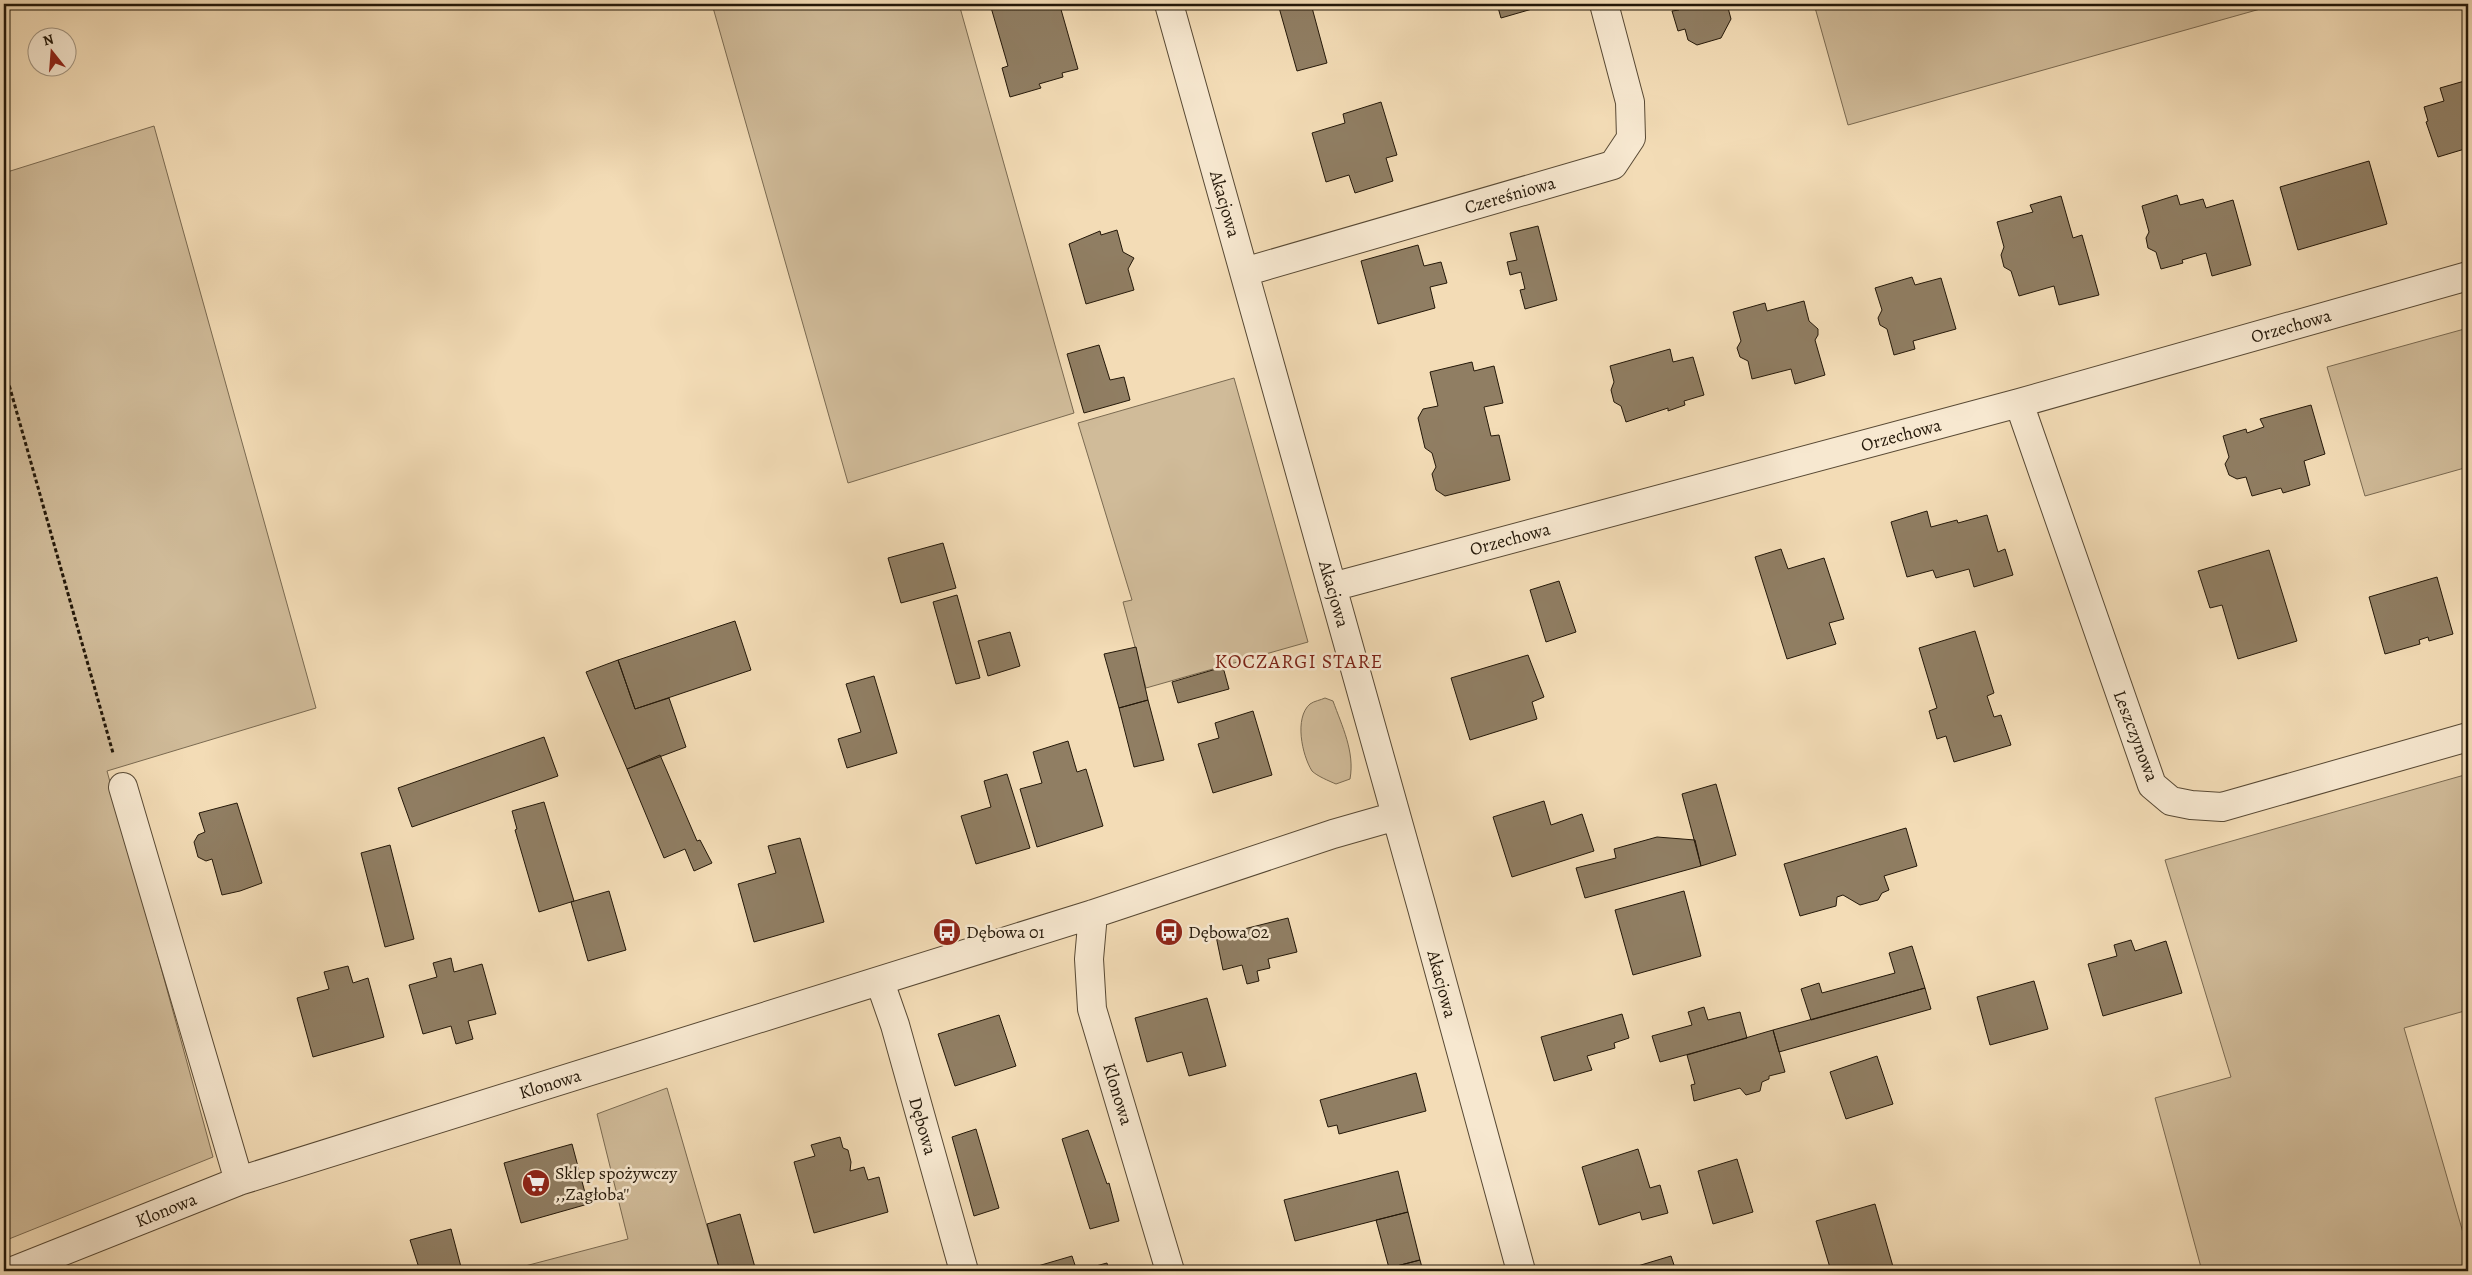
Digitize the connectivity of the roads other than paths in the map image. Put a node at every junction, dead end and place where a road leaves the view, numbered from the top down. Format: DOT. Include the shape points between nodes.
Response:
graph roads {
  1 [pos="1169,4"];
  2 [pos="1604,4"];
  3 [pos="1244,272"];
  4 [pos="2468,276"];
  5 [pos="2019,403"];
  6 [pos="1332,587"];
  7 [pos="2468,737"];
  8 [pos="123,787"];
  9 [pos="1396,816"];
  10 [pos="1094,914"];
  11 [pos="880,982"];
  12 [pos="239,1181"];
  13 [pos="13,1271"];
  14 [pos="964,1271"];
  15 [pos="1170,1271"];
  16 [pos="1521,1271"];
  1 -- 3 [label="street, Akacjowa"];
  2 -- 3 [label="street, Czereśniowa" via="1630,102 1631,138 1613,165"];
  3 -- 6 [label="street, Akacjowa"];
  4 -- 5 [label="street, Orzechowa"];
  5 -- 6 [label="street, Orzechowa"];
  5 -- 7 [label="street, Leszczynowa" via="2152,785 2171,801 2222,807"];
  6 -- 9 [label="street, Akacjowa"];
  8 -- 12 [label="street"];
  9 -- 10 [label="street, Klonowa"];
  9 -- 16 [label="street, Akacjowa"];
  10 -- 11 [label="street, Klonowa"];
  10 -- 15 [label="street, Klonowa" via="1089,959 1092,1009"];
  11 -- 12 [label="street, Klonowa"];
  11 -- 14 [label="street, Dębowa"];
  12 -- 13 [label="street, Klonowa"];
}
